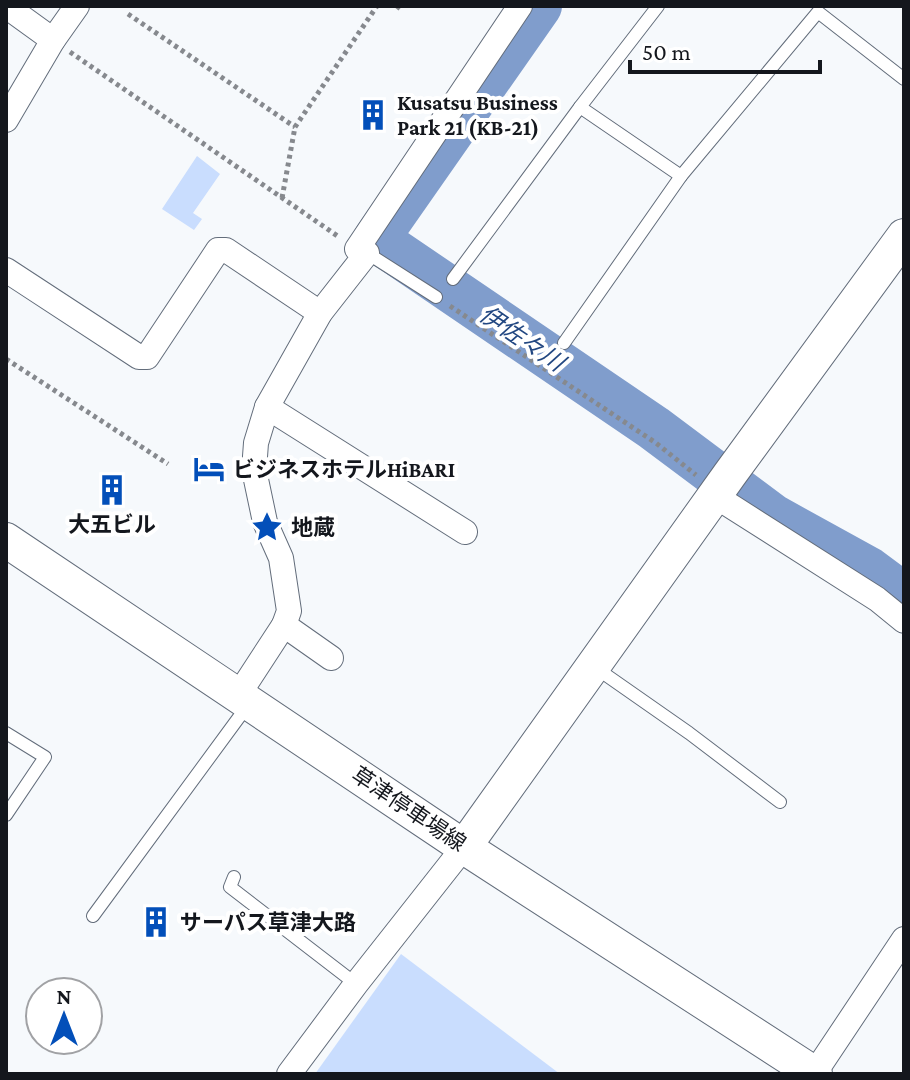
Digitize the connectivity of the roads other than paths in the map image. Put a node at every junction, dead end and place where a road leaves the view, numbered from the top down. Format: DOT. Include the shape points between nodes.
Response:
graph roads {
  1 [pos="6,6"];
  2 [pos="77,6"];
  3 [pos="520,6"];
  4 [pos="658,6"];
  5 [pos="814,9"];
  6 [pos="53,40"];
  7 [pos="904,79"];
  8 [pos="580,107"];
  9 [pos="6,120"];
  10 [pos="681,176"];
  11 [pos="904,236"];
  12 [pos="362,251"];
  13 [pos="6,270"];
  14 [pos="453,279"];
  15 [pos="436,297"];
  16 [pos="320,313"];
  17 [pos="564,343"];
  18 [pos="267,407"];
  19 [pos="718,485"];
  20 [pos="465,532"];
  21 [pos="6,540"];
  22 [pos="904,621"];
  23 [pos="284,625"];
  24 [pos="331,658"];
  25 [pos="593,666"];
  26 [pos="244,698"];
  27 [pos="6,733"];
  28 [pos="780,802"];
  29 [pos="6,815"];
  30 [pos="464,847"];
  31 [pos="234,877"];
  32 [pos="93,916"];
  33 [pos="904,939"];
  34 [pos="356,984"];
  35 [pos="289,1074"];
  36 [pos="814,1074"];
  1 -- 6 [label="street"];
  2 -- 6 [label="street"];
  3 -- 12 [label="street"];
  4 -- 8 [label="lane"];
  5 -- 7 [label="lane"];
  5 -- 10 [label="lane"];
  6 -- 9 [label="street"];
  8 -- 10 [label="lane"];
  8 -- 14 [label="lane"];
  10 -- 17 [label="lane"];
  11 -- 19 [label="main road"];
  12 -- 15 [label="lane"];
  12 -- 16 [label="street"];
  13 -- 16 [label="street" via="139,357 147,357 218,250 226,250"];
  16 -- 18 [label="street"];
  18 -- 20 [label="street"];
  18 -- 23 [label="street" via="254,470 265,522 281,558 289,611"];
  19 -- 22 [label="street"];
  19 -- 25 [label="main road"];
  21 -- 26 [label="main road, 草津停車場線"];
  23 -- 24 [label="street"];
  23 -- 26 [label="street"];
  25 -- 28 [label="lane"];
  25 -- 30 [label="main road"];
  26 -- 30 [label="main road, 草津停車場線"];
  26 -- 32 [label="lane"];
  27 -- 29 [label="lane" via="45,757"];
  30 -- 34 [label="street"];
  30 -- 36 [label="main road, 草津停車場線"];
  31 -- 34 [label="lane" via="230,887"];
  33 -- 36 [label="street"];
  34 -- 35 [label="street"];
}
